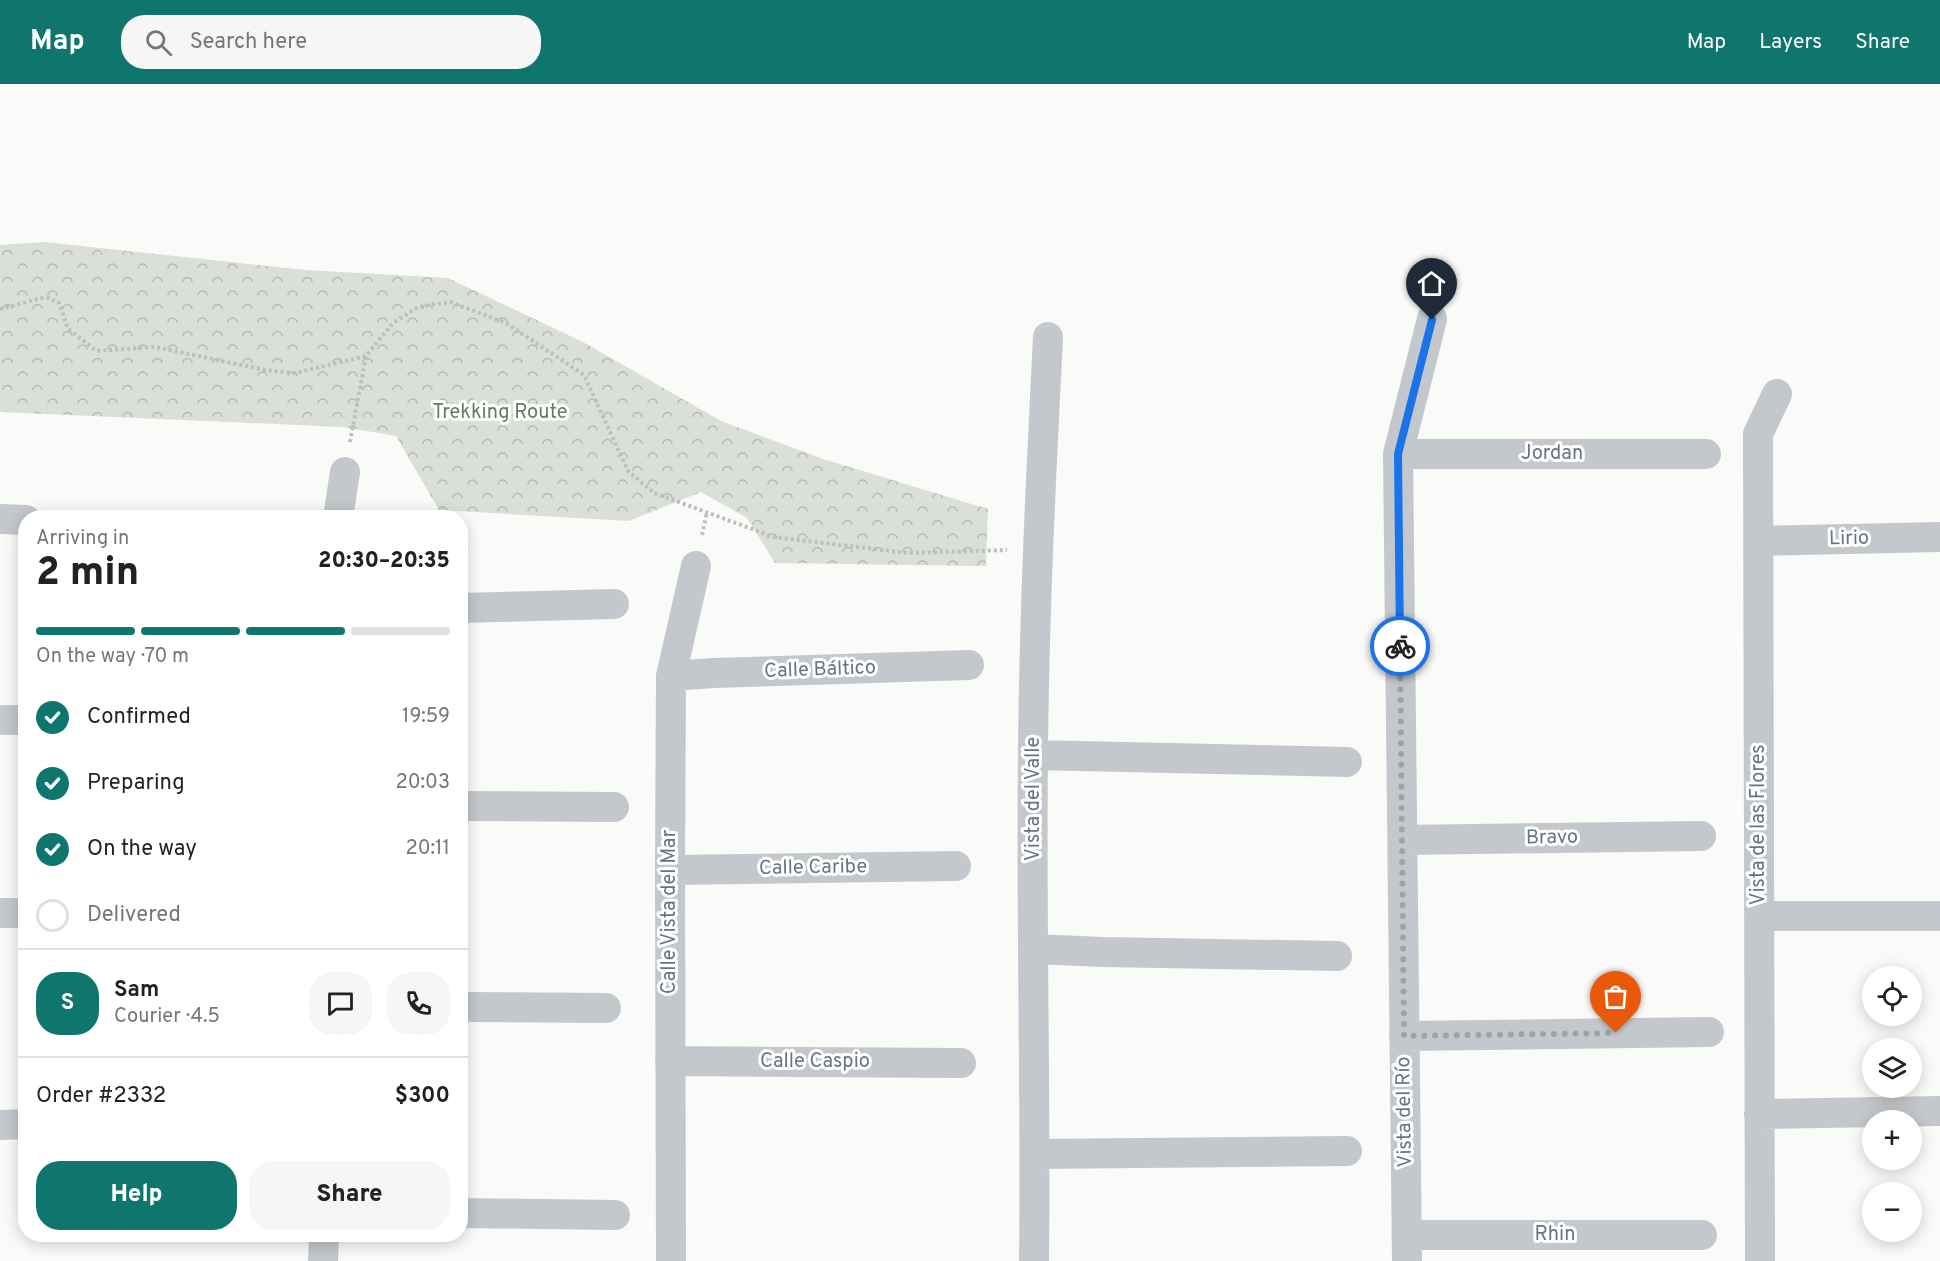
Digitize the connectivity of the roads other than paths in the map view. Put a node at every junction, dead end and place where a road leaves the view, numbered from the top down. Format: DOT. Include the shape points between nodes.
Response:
graph roads {
  1 [pos="1432,320"];
  2 [pos="1048,337"];
  3 [pos="1777,394"];
  4 [pos="1398,454"];
  5 [pos="1706,454"];
  6 [pos="345,472"];
  7 [pos="339,510"];
  8 [pos="0,519"];
  9 [pos="18,520"];
  10 [pos="1940,537"];
  11 [pos="1759,541"];
  12 [pos="696,566"];
  13 [pos="614,604"];
  14 [pos="468,608"];
  15 [pos="969,665"];
  16 [pos="671,676"];
  17 [pos="0,720"];
  18 [pos="18,720"];
  19 [pos="1033,755"];
  20 [pos="1347,762"];
  21 [pos="468,806"];
  22 [pos="614,807"];
  23 [pos="1701,836"];
  24 [pos="1403,840"];
  25 [pos="956,866"];
  26 [pos="670,870"];
  27 [pos="0,913"];
  28 [pos="18,913"];
  29 [pos="1759,916"];
  30 [pos="1940,916"];
  31 [pos="1034,949"];
  32 [pos="1337,956"];
  33 [pos="468,1007"];
  34 [pos="606,1008"];
  35 [pos="1709,1032"];
  36 [pos="1404,1036"];
  37 [pos="670,1061"];
  38 [pos="961,1063"];
  39 [pos="1940,1111"];
  40 [pos="1759,1114"];
  41 [pos="18,1124"];
  42 [pos="0,1125"];
  43 [pos="1347,1151"];
  44 [pos="1036,1154"];
  45 [pos="468,1213"];
  46 [pos="615,1215"];
  47 [pos="1702,1235"];
  48 [pos="324,1242"];
  49 [pos="1407,1248"];
  50 [pos="323,1261"];
  51 [pos="671,1261"];
  52 [pos="1034,1261"];
  53 [pos="1760,1261"];
  1 -- 4 [label="street, Vista del Río"];
  2 -- 19 [label="street, Vista del Valle"];
  3 -- 11 [label="street, Vista de las Flores" via="1758,434"];
  4 -- 5 [label="street, Jordan"];
  4 -- 24 [label="street, Vista del Río"];
  6 -- 7 [label="street"];
  8 -- 9 [label="street"];
  10 -- 11 [label="street, Lirio"];
  11 -- 29 [label="street, Vista de las Flores"];
  12 -- 16 [label="street, Calle Vista del Mar"];
  13 -- 14 [label="street"];
  15 -- 16 [label="street, Calle Báltico"];
  16 -- 26 [label="street, Calle Vista del Mar"];
  17 -- 18 [label="street"];
  19 -- 20 [label="street"];
  19 -- 31 [label="street, Vista del Valle"];
  21 -- 22 [label="street"];
  23 -- 24 [label="street, Bravo"];
  24 -- 36 [label="street, Vista del Río"];
  25 -- 26 [label="street, Calle Caribe"];
  26 -- 37 [label="street, Calle Vista del Mar"];
  27 -- 28 [label="street"];
  29 -- 30 [label="street"];
  29 -- 40 [label="street, Vista de las Flores"];
  31 -- 32 [label="street"];
  31 -- 44 [label="street, Vista del Valle"];
  33 -- 34 [label="street"];
  35 -- 36 [label="street"];
  36 -- 49 [label="street, Vista del Río"];
  37 -- 38 [label="street, Calle Caspio"];
  37 -- 51 [label="street, Calle Vista del Mar"];
  39 -- 40 [label="street"];
  40 -- 53 [label="street, Vista de las Flores"];
  41 -- 42 [label="street"];
  43 -- 44 [label="street"];
  44 -- 52 [label="street, Vista del Valle"];
  45 -- 46 [label="street"];
  47 -- 49 [label="street, Rhin"];
  48 -- 50 [label="street"];
}
